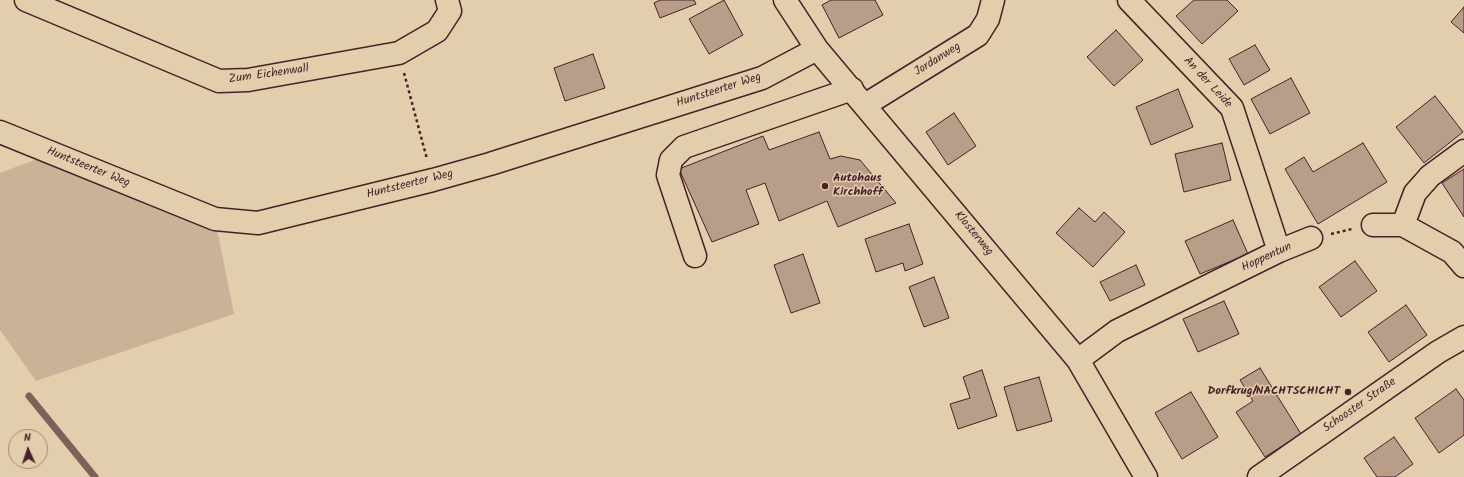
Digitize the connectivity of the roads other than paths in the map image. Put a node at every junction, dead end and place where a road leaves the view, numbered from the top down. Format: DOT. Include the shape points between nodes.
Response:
graph roads {
  1 [pos="26,0"];
  2 [pos="447,0"];
  3 [pos="785,0"];
  4 [pos="993,0"];
  5 [pos="1129,0"];
  6 [pos="817,49"];
  7 [pos="858,97"];
  8 [pos="0,132"];
  9 [pos="1464,151"];
  10 [pos="1373,225"];
  11 [pos="1403,225"];
  12 [pos="1311,238"];
  13 [pos="1279,251"];
  14 [pos="695,256"];
  15 [pos="1464,266"];
  16 [pos="1464,337"];
  17 [pos="1078,360"];
  18 [pos="1146,477"];
  19 [pos="1258,477"];
  1 -- 2 [label="street, Zum Eichenwall" via="218,82 248,80 399,54 437,31 450,12"];
  3 -- 6 [label="street, Klosterweg"];
  4 -- 7 [label="street, Jordanweg" via="988,18 978,35"];
  5 -- 13 [label="street, An der Leide" via="1232,108"];
  6 -- 7 [label="street, Klosterweg"];
  6 -- 8 [label="street, Huntsteerter Weg" via="762,78 490,164 258,222 215,219"];
  7 -- 14 [label="street, Jordanweg" via="684,147 671,160 668,175"];
  7 -- 17 [label="street, Klosterweg"];
  9 -- 11 [label="street" via="1430,176 1415,193"];
  10 -- 11 [label="street"];
  11 -- 15 [label="street" via="1452,252"];
  12 -- 13 [label="street, Hoppentun"];
  13 -- 17 [label="street, Hoppentun" via="1117,331"];
  16 -- 19 [label="street, Schooster Straße" via="1431,357"];
  17 -- 18 [label="street, Klosterweg"];
}
